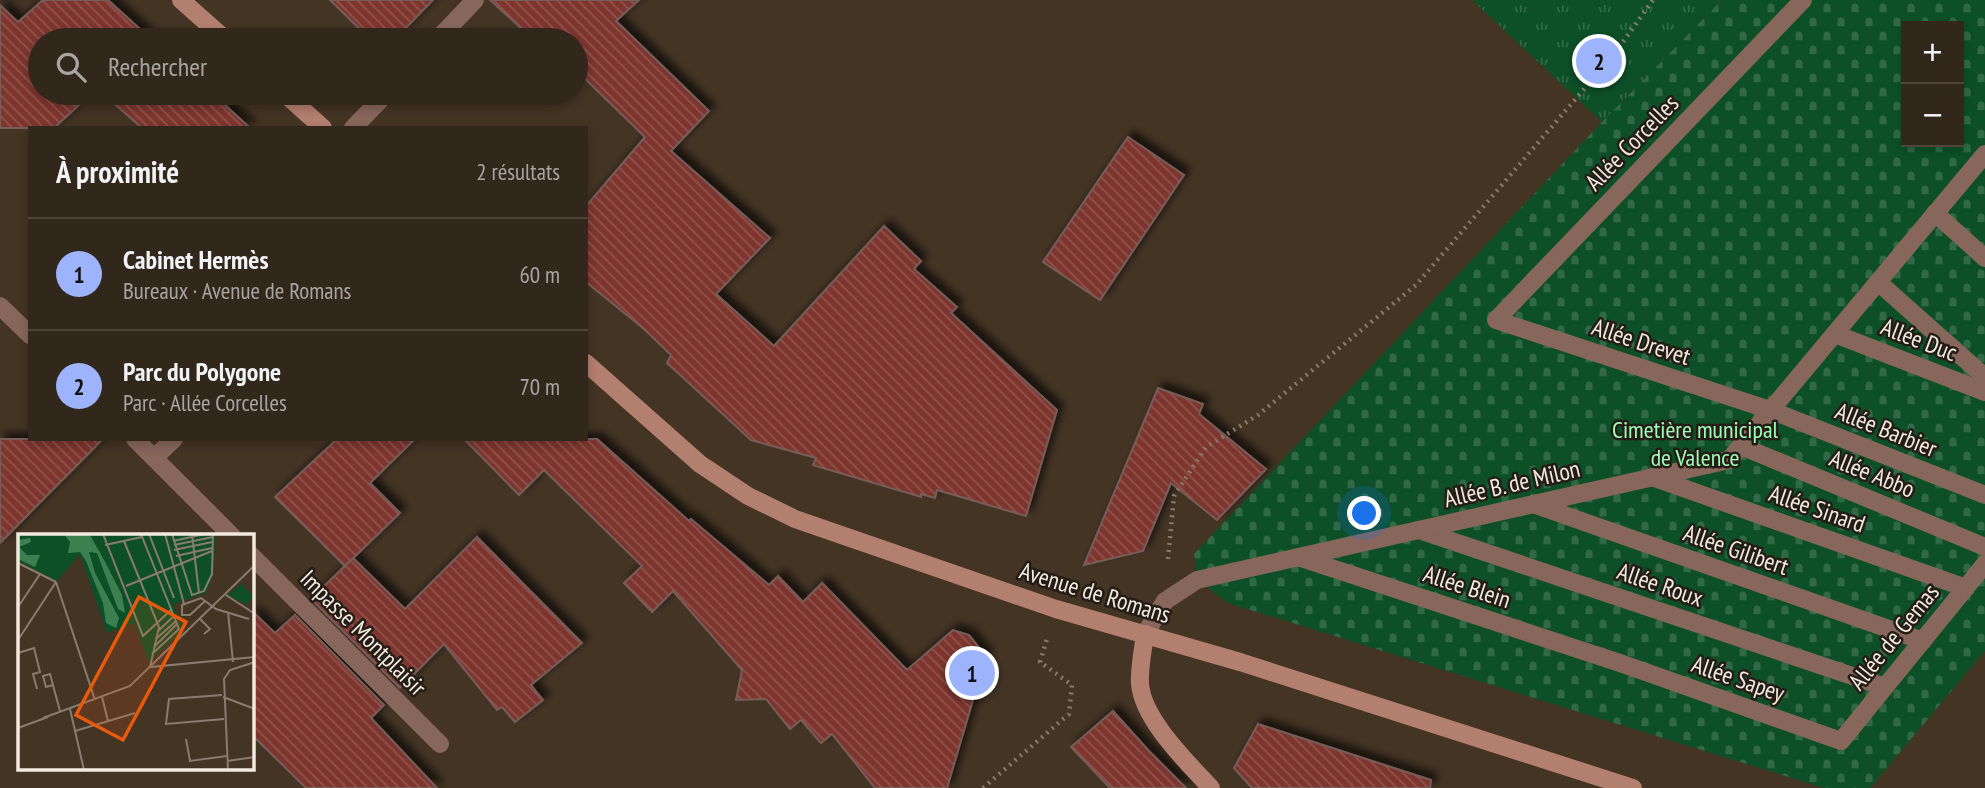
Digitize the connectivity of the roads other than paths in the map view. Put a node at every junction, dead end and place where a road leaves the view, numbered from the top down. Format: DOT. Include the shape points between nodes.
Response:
graph roads {
  1 [pos="181,0"];
  2 [pos="475,0"];
  3 [pos="1803,0"];
  4 [pos="212,28"];
  5 [pos="448,28"];
  6 [pos="297,105"];
  7 [pos="375,105"];
  8 [pos="321,126"];
  9 [pos="355,126"];
  10 [pos="1985,154"];
  11 [pos="1935,214"];
  12 [pos="1985,258"];
  13 [pos="1878,282"];
  14 [pos="0,306"];
  15 [pos="1496,320"];
  16 [pos="28,333"];
  17 [pos="1835,334"];
  18 [pos="588,365"];
  19 [pos="1985,377"];
  20 [pos="1985,392"];
  21 [pos="1770,410"];
  22 [pos="137,441"];
  23 [pos="172,441"];
  24 [pos="1741,446"];
  25 [pos="154,458"];
  26 [pos="1652,478"];
  27 [pos="1985,495"];
  28 [pos="1534,504"];
  29 [pos="1419,530"];
  30 [pos="230,534"];
  31 [pos="1985,547"];
  32 [pos="1300,557"];
  33 [pos="254,558"];
  34 [pos="1985,564"];
  35 [pos="1966,587"];
  36 [pos="1145,634"];
  37 [pos="1923,641"];
  38 [pos="1620,663"];
  39 [pos="1885,687"];
  40 [pos="1841,741"];
  41 [pos="440,744"];
  42 [pos="1211,788"];
  43 [pos="1633,788"];
  1 -- 4 [label="main road"];
  2 -- 5 [label="street"];
  3 -- 15 [label="street, Allée Corcelles"];
  6 -- 8 [label="main road"];
  7 -- 9 [label="street"];
  10 -- 11 [label="street, Allée B. de Milon"];
  11 -- 12 [label="street"];
  11 -- 13 [label="street, Allée B. de Milon"];
  13 -- 17 [label="street, Allée B. de Milon"];
  13 -- 19 [label="street, Allée Duc"];
  14 -- 16 [label="street"];
  15 -- 21 [label="street, Allée Drevet"];
  17 -- 20 [label="street, Allée Duc"];
  17 -- 21 [label="street, Allée B. de Milon"];
  18 -- 36 [label="main road, Avenue de Romans" via="700,464 748,496 795,519 1056,609"];
  21 -- 24 [label="street, Allée B. de Milon"];
  21 -- 27 [label="street, Allée Barbier"];
  22 -- 25 [label="street"];
  23 -- 25 [label="street"];
  24 -- 26 [label="street, Allée B. de Milon" via="1729,460"];
  24 -- 31 [label="street, Allée Abbo"];
  25 -- 30 [label="street"];
  26 -- 28 [label="street, Allée B. de Milon"];
  26 -- 35 [label="street, Allée Sinard"];
  28 -- 29 [label="street, Allée B. de Milon"];
  28 -- 37 [label="street, Allée Gilibert"];
  29 -- 32 [label="street, Allée B. de Milon"];
  29 -- 39 [label="street, Allée Roux"];
  32 -- 36 [label="street, Allée B. de Milon" via="1197,580 1165,601"];
  32 -- 38 [label="street, Allée Blein"];
  33 -- 41 [label="street, Impasse Montplaisir"];
  34 -- 35 [label="street, Allée de Gemas"];
  35 -- 37 [label="street, Allée de Gemas"];
  36 -- 42 [label="main road" via="1140,685 1149,708 1178,753"];
  36 -- 43 [label="main road, Avenue de Romans"];
  37 -- 39 [label="street, Allée de Gemas"];
  38 -- 40 [label="street, Allée Sapey"];
  39 -- 40 [label="street, Allée de Gemas"];
}
